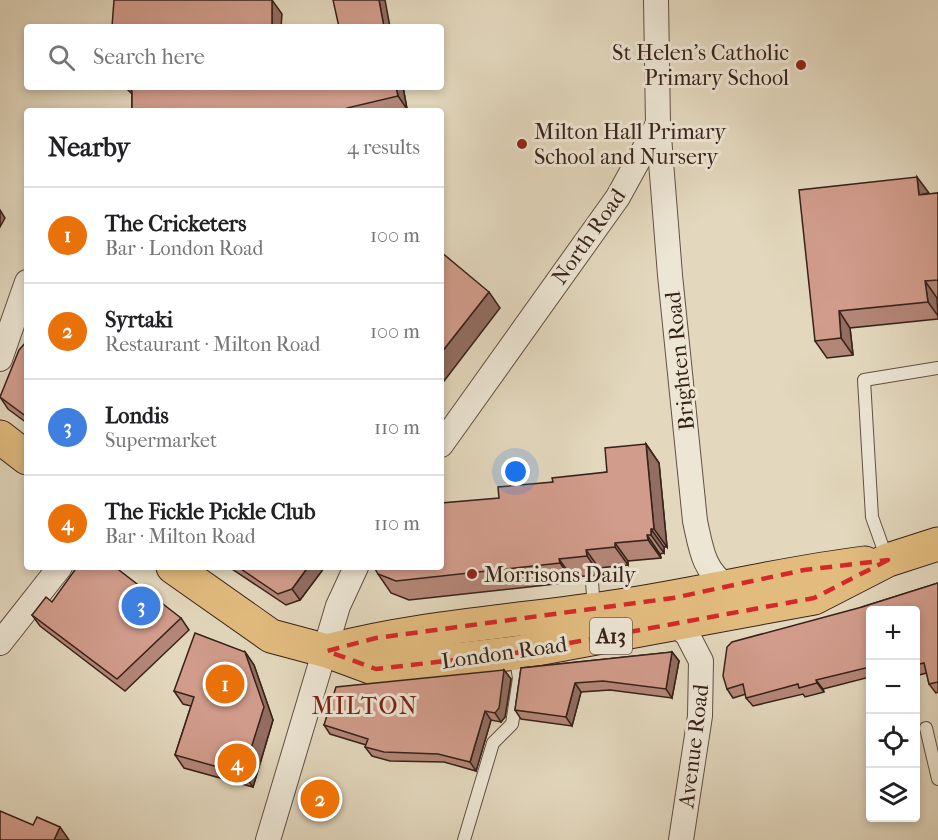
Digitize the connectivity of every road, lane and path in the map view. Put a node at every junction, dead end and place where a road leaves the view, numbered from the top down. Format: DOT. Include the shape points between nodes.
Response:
graph roads {
  1 [pos="656,0"];
  2 [pos="658,124"];
  3 [pos="24,290"];
  4 [pos="0,358"];
  5 [pos="938,368"];
  6 [pos="0,437"];
  7 [pos="444,441"];
  8 [pos="24,456"];
  9 [pos="938,544"];
  10 [pos="888,560"];
  11 [pos="58,570"];
  12 [pos="176,570"];
  13 [pos="355,570"];
  14 [pos="728,587"];
  15 [pos="675,625"];
  16 [pos="512,636"];
  17 [pos="0,643"];
  18 [pos="327,651"];
  19 [pos="926,728"];
  20 [pos="938,779"];
  21 [pos="268,840"];
  22 [pos="464,840"];
  23 [pos="681,840"];
  1 -- 2 [label="street, North Road"];
  2 -- 7 [label="street, North Road" via="618,196"];
  2 -- 14 [label="street, Brighten Road" via="695,521 708,569"];
  3 -- 4 [label="street"];
  5 -- 10 [label="lane" via="864,380 872,517"];
  6 -- 8 [label="main road"];
  9 -- 10 [label="main road, London Road / A13"];
  10 -- 14 [label="main road, London Road / A13" via="804,570"];
  10 -- 15 [label="main road, London Road / A13" via="814,598"];
  11 -- 17 [label="street"];
  12 -- 18 [label="main road, London Road / A13" via="271,636"];
  13 -- 18 [label="street" via="338,606"];
  14 -- 16 [label="main road, London Road / A13" via="593,596"];
  15 -- 16 [label="main road, London Road / A13"];
  15 -- 23 [label="street, Avenue Road" via="687,634 701,661 700,716"];
  16 -- 18 [label="main road, London Road / A13" via="376,669"];
  16 -- 22 [label="lane" via="519,678 512,724 493,743"];
  18 -- 21 [label="street"];
  19 -- 20 [label="lane"];
}
